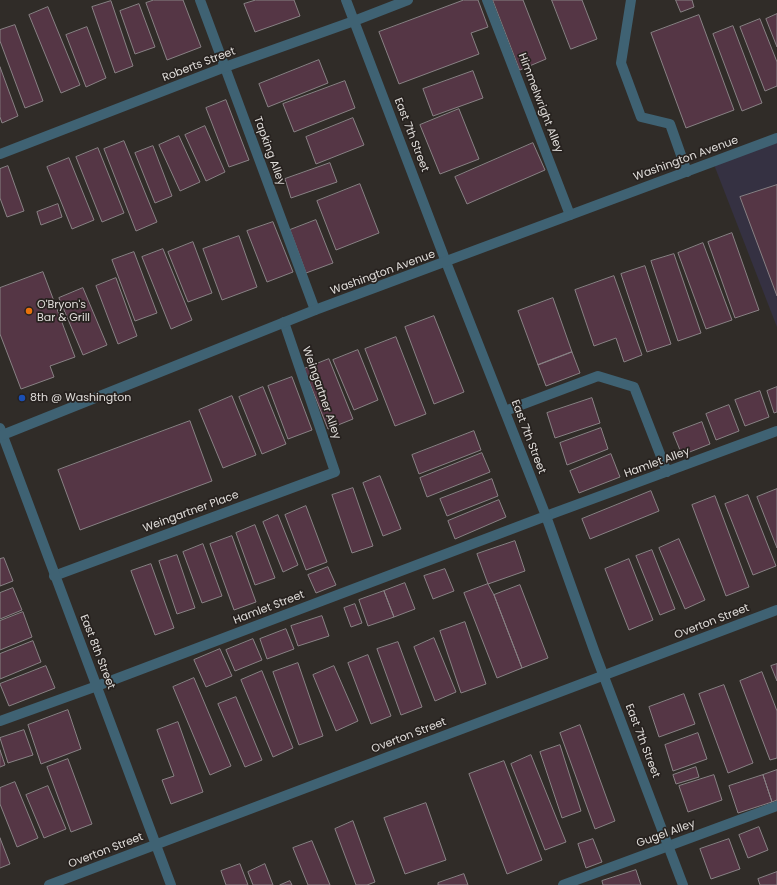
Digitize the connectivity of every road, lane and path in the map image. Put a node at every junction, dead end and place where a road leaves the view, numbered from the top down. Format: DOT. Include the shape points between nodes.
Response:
graph roads {
  1 [pos="200,0"];
  2 [pos="346,0"];
  3 [pos="408,0"];
  4 [pos="487,0"];
  5 [pos="631,0"];
  6 [pos="354,21"];
  7 [pos="225,67"];
  8 [pos="777,138"];
  9 [pos="0,154"];
  10 [pos="687,172"];
  11 [pos="570,215"];
  12 [pos="446,262"];
  13 [pos="315,310"];
  14 [pos="284,322"];
  15 [pos="504,411"];
  16 [pos="777,431"];
  17 [pos="1,433"];
  18 [pos="335,472"];
  19 [pos="667,472"];
  20 [pos="546,516"];
  21 [pos="54,576"];
  22 [pos="777,610"];
  23 [pos="604,675"];
  24 [pos="97,686"];
  25 [pos="0,721"];
  26 [pos="777,806"];
  27 [pos="155,845"];
  28 [pos="668,846"];
  29 [pos="50,885"];
  30 [pos="171,885"];
  31 [pos="563,885"];
  32 [pos="683,885"];
  1 -- 7 [label="street, Tapking Alley"];
  2 -- 6 [label="street, East 7th Street"];
  3 -- 6 [label="street, Roberts Street"];
  4 -- 11 [label="street, Himmelwright Alley"];
  5 -- 10 [label="street" via="621,63 640,117 670,124"];
  6 -- 7 [label="street, Roberts Street"];
  6 -- 12 [label="street, East 7th Street"];
  7 -- 9 [label="street, Roberts Street"];
  7 -- 13 [label="street, Tapking Alley"];
  8 -- 10 [label="street, Washington Avenue"];
  10 -- 11 [label="street, Washington Avenue"];
  11 -- 12 [label="street, Washington Avenue"];
  12 -- 13 [label="street, Washington Avenue"];
  12 -- 15 [label="street, East 7th Street"];
  13 -- 14 [label="street, Washington Avenue"];
  14 -- 17 [label="street, Washington Avenue"];
  14 -- 18 [label="street, Weingartner Alley"];
  15 -- 19 [label="street" via="598,376 634,387"];
  15 -- 20 [label="street, East 7th Street"];
  16 -- 19 [label="street, Hamlet Alley"];
  17 -- 21 [label="street, East 8th Street"];
  18 -- 21 [label="street, Weingartner Place"];
  19 -- 20 [label="street, Hamlet Alley"];
  20 -- 23 [label="street, East 7th Street"];
  20 -- 24 [label="street, Hamlet Street"];
  21 -- 24 [label="street, East 8th Street"];
  22 -- 23 [label="street, Overton Street"];
  23 -- 27 [label="street, Overton Street"];
  23 -- 28 [label="street, East 7th Street"];
  24 -- 25 [label="street, Hamlet Street"];
  24 -- 27 [label="street, East 8th Street"];
  26 -- 28 [label="street, Gugel Alley"];
  27 -- 29 [label="street, Overton Street"];
  27 -- 30 [label="street, East 8th Street"];
  28 -- 31 [label="street, Gugel Alley"];
  28 -- 32 [label="street, East 7th Street"];
}
